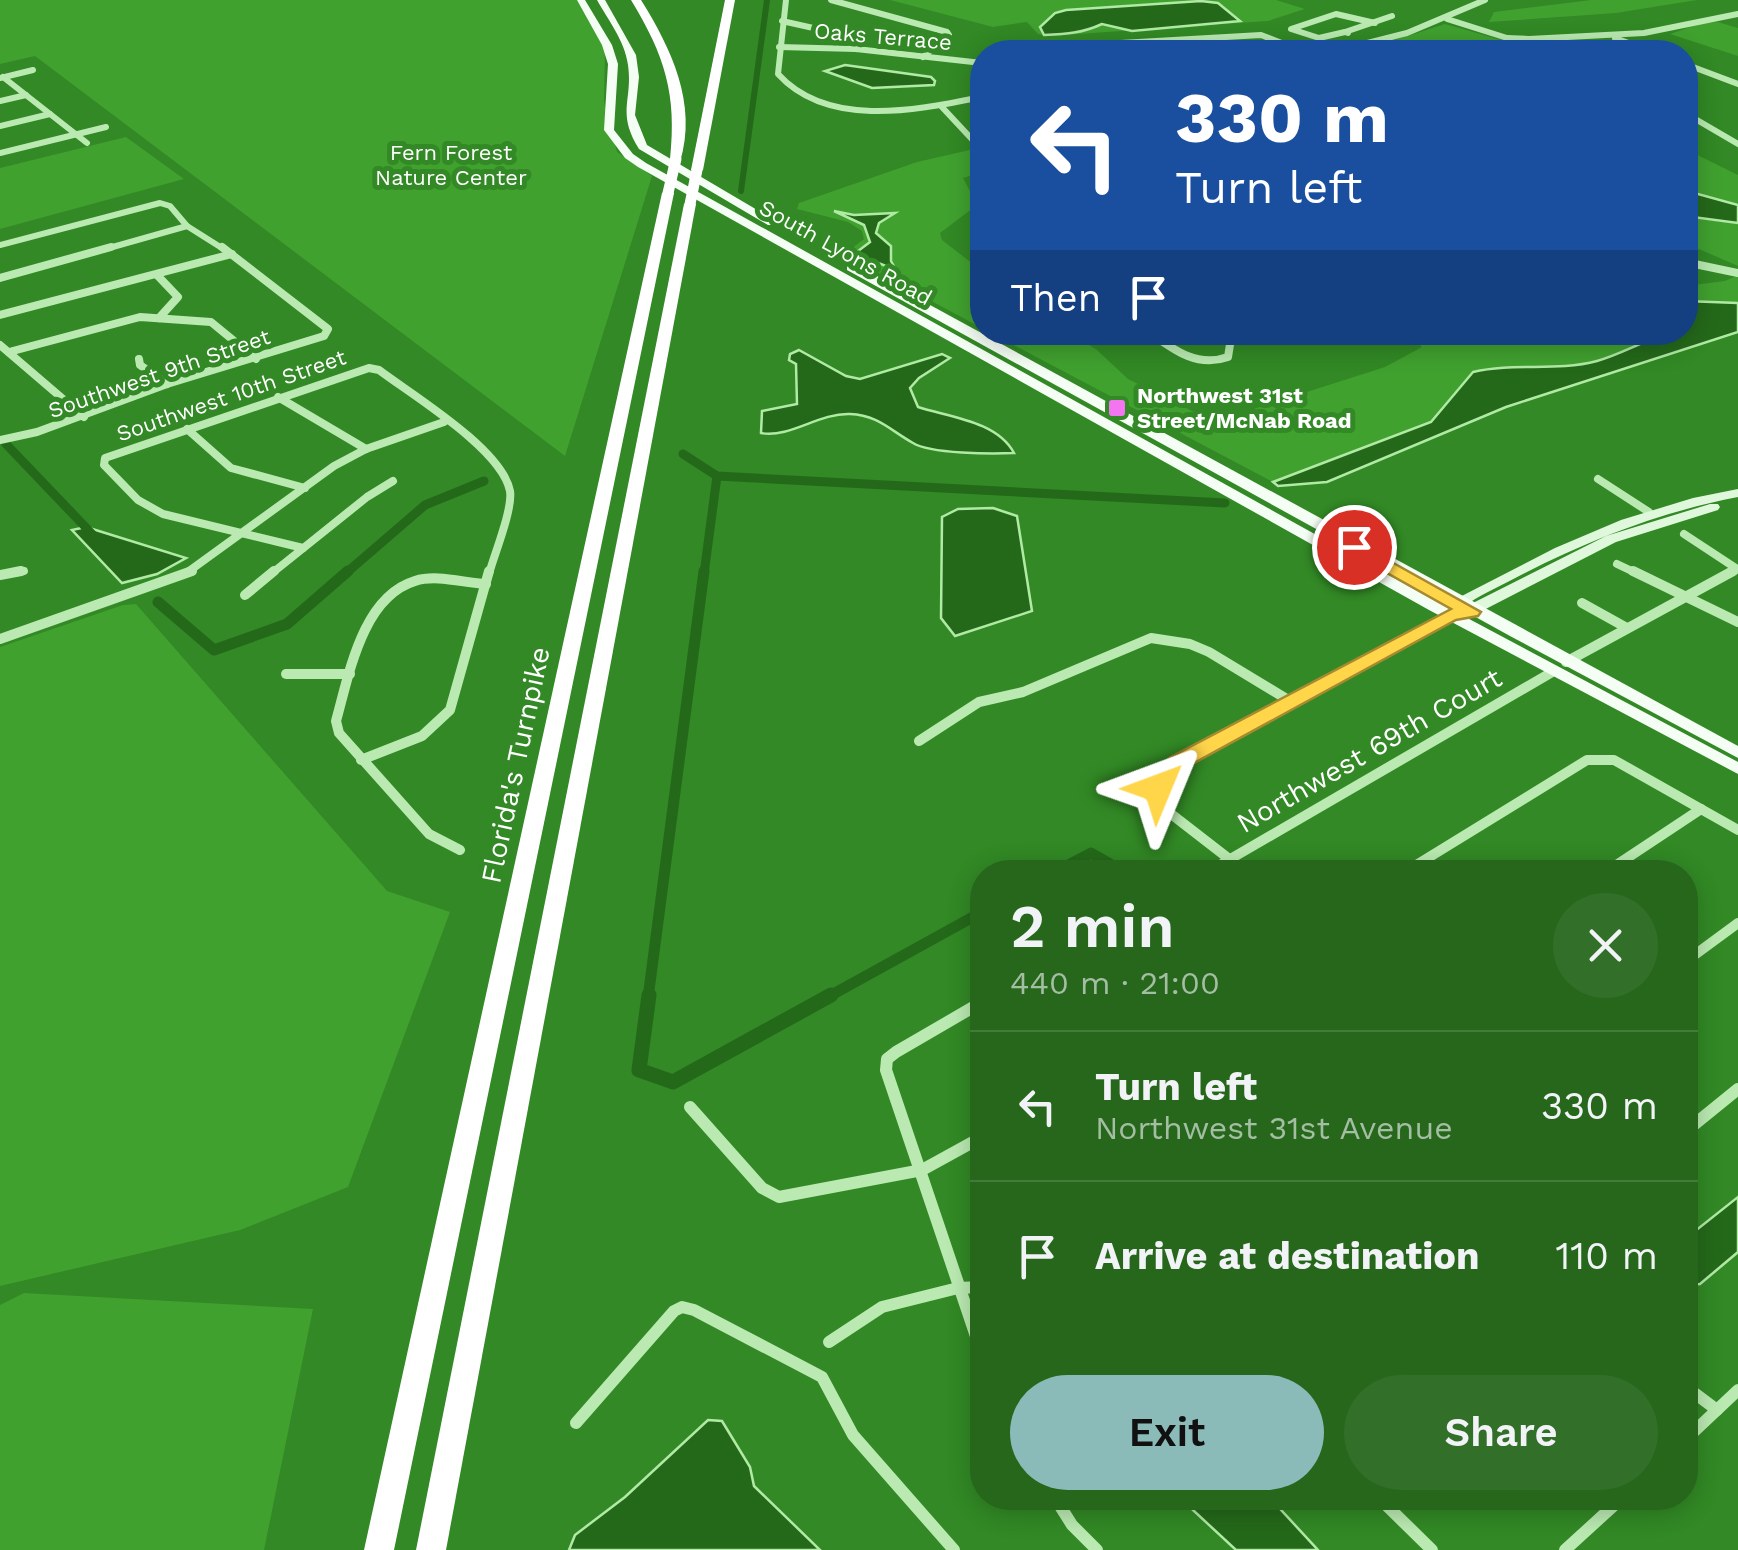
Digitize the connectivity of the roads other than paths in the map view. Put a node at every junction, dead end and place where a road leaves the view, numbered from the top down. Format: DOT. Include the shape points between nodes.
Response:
graph roads {
  1 [pos="581,0"];
  2 [pos="602,0"];
  3 [pos="636,0"];
  4 [pos="786,0"];
  5 [pos="831,0"];
  6 [pos="1485,0"];
  7 [pos="727,3"];
  8 [pos="1738,14"];
  9 [pos="1392,16"];
  10 [pos="1447,19"];
  11 [pos="782,21"];
  12 [pos="1375,23"];
  13 [pos="1347,33"];
  14 [pos="1609,36"];
  15 [pos="1552,38"];
  16 [pos="1174,40"];
  17 [pos="1274,40"];
  18 [pos="1366,40"];
  19 [pos="1379,40"];
  20 [pos="1556,40"];
  21 [pos="1620,40"];
  22 [pos="780,47"];
  23 [pos="856,49"];
  24 [pos="923,56"];
  25 [pos="970,62"];
  26 [pos="1698,69"];
  27 [pos="33,70"];
  28 [pos="2,78"];
  29 [pos="1738,84"];
  30 [pos="26,96"];
  31 [pos="970,100"];
  32 [pos="0,101"];
  33 [pos="941,106"];
  34 [pos="50,114"];
  35 [pos="1698,121"];
  36 [pos="0,126"];
  37 [pos="106,127"];
  38 [pos="77,134"];
  39 [pos="970,137"];
  40 [pos="87,143"];
  41 [pos="1738,144"];
  42 [pos="0,153"];
  43 [pos="186,226"];
  44 [pos="0,245"];
  45 [pos="232,254"];
  46 [pos="1698,263"];
  47 [pos="1738,273"];
  48 [pos="157,274"];
  49 [pos="0,278"];
  50 [pos="936,314"];
  51 [pos="0,316"];
  52 [pos="159,318"];
  53 [pos="920,320"];
  54 [pos="970,333"];
  55 [pos="0,345"];
  56 [pos="991,345"];
  57 [pos="1169,345"];
  58 [pos="1230,345"];
  59 [pos="9,352"];
  60 [pos="256,358"];
  61 [pos="138,359"];
  62 [pos="167,384"];
  63 [pos="278,397"];
  64 [pos="84,417"];
  65 [pos="444,422"];
  66 [pos="187,430"];
  67 [pos="0,440"];
  68 [pos="366,449"];
  69 [pos="1598,479"];
  70 [pos="393,480"];
  71 [pos="305,488"];
  72 [pos="1738,493"];
  73 [pos="1738,502"];
  74 [pos="1649,512"];
  75 [pos="247,533"];
  76 [pos="1684,534"];
  77 [pos="302,548"];
  78 [pos="1617,564"];
  79 [pos="1738,569"];
  80 [pos="24,571"];
  81 [pos="0,575"];
  82 [pos="486,584"];
  83 [pos="245,595"];
  84 [pos="1686,596"];
  85 [pos="1582,603"];
  86 [pos="1460,610"];
  87 [pos="1738,622"];
  88 [pos="1627,628"];
  89 [pos="0,639"];
  90 [pos="1560,666"];
  91 [pos="286,674"];
  92 [pos="350,674"];
  93 [pos="1290,702"];
  94 [pos="919,740"];
  95 [pos="1738,753"];
  96 [pos="361,760"];
  97 [pos="1738,769"];
  98 [pos="1701,809"];
  99 [pos="1738,830"];
  100 [pos="460,850"];
  101 [pos="1228,860"];
  102 [pos="1231,860"];
  103 [pos="1424,860"];
  104 [pos="1624,860"];
  105 [pos="1738,923"];
  106 [pos="1698,952"];
  107 [pos="970,1009"];
  108 [pos="1738,1089"];
  109 [pos="690,1108"];
  110 [pos="1698,1121"];
  111 [pos="970,1144"];
  112 [pos="922,1170"];
  113 [pos="958,1288"];
  114 [pos="970,1288"];
  115 [pos="970,1321"];
  116 [pos="829,1342"];
  117 [pos="1738,1390"];
  118 [pos="1698,1396"];
  119 [pos="1717,1410"];
  120 [pos="576,1422"];
  121 [pos="1698,1428"];
  122 [pos="1063,1510"];
  123 [pos="1391,1510"];
  124 [pos="1609,1510"];
  125 [pos="379,1550"];
  126 [pos="432,1550"];
  127 [pos="954,1550"];
  128 [pos="1097,1550"];
  129 [pos="1432,1550"];
  130 [pos="1565,1550"];
  1 -- 53 [label="main road, South Lyons Road" via="608,45 614,78 607,120 629,156"];
  2 -- 50 [label="main road, South Lyons Road" via="633,62 628,116 642,147"];
  3 -- 125 [label="highway, Florida's Turnpike, bridge" via="674,69 680,98 676,159"];
  4 -- 11 [label="street"];
  5 -- 24 [label="street" via="947,32"];
  6 -- 10 [label="street"];
  7 -- 126 [label="highway, bridge"];
  8 -- 14 [label="street"];
  9 -- 12 [label="street"];
  10 -- 15 [label="street" via="1507,38"];
  10 -- 19 [label="street"];
  11 -- 22 [label="street"];
  11 -- 23 [label="street" via="858,38"];
  12 -- 13 [label="street"];
  12 -- 13 [label="street" via="1336,14 1292,28 1319,38"];
  13 -- 18 [label="street"];
  14 -- 15 [label="street"];
  14 -- 21 [label="street"];
  15 -- 20 [label="street"];
  16 -- 17 [label="street"];
  22 -- 23 [label="street, Oaks Terrace"];
  22 -- 33 [label="street" via="778,74 802,95 859,108"];
  23 -- 24 [label="street, Oaks Terrace"];
  24 -- 25 [label="street, Oaks Terrace"];
  26 -- 29 [label="street"];
  27 -- 28 [label="street"];
  28 -- 30 [label="street"];
  30 -- 32 [label="street"];
  30 -- 34 [label="street"];
  31 -- 33 [label="street"];
  33 -- 39 [label="street"];
  34 -- 36 [label="street"];
  34 -- 38 [label="street"];
  35 -- 41 [label="street"];
  37 -- 38 [label="street"];
  38 -- 40 [label="street"];
  38 -- 42 [label="street"];
  43 -- 44 [label="street" via="160,203"];
  43 -- 45 [label="street"];
  43 -- 49 [label="street"];
  45 -- 48 [label="street"];
  45 -- 60 [label="street, Southwest 9th Street" via="328,329"];
  46 -- 47 [label="street"];
  48 -- 51 [label="street"];
  48 -- 52 [label="street" via="178,297"];
  50 -- 53 [label="main road"];
  50 -- 54 [label="main road, South Lyons Road"];
  52 -- 59 [label="street" via="124,320"];
  52 -- 60 [label="street" via="212,322"];
  53 -- 86 [label="main road, South Lyons Road" via="1295,530"];
  55 -- 59 [label="street"];
  56 -- 86 [label="main road, South Lyons Road"];
  57 -- 58 [label="street" via="1209,362 1228,357"];
  59 -- 64 [label="street"];
  60 -- 62 [label="street, Southwest 9th Street"];
  61 -- 62 [label="street"];
  62 -- 64 [label="street, Southwest 9th Street"];
  63 -- 65 [label="street, Southwest 10th Street" via="369,368"];
  63 -- 66 [label="street, Southwest 10th Street"];
  63 -- 68 [label="street"];
  64 -- 67 [label="street, Southwest 9th Street"];
  65 -- 68 [label="street"];
  65 -- 82 [label="street" via="510,482"];
  66 -- 71 [label="street" via="231,468"];
  66 -- 75 [label="street, Southwest 10th Street" via="104,458 104,465 138,500 163,514"];
  68 -- 71 [label="street"];
  69 -- 74 [label="street"];
  70 -- 77 [label="street"];
  71 -- 75 [label="street"];
  72 -- 74 [label="main road"];
  73 -- 86 [label="main road" via="1637,528"];
  74 -- 86 [label="main road" via="1596,531"];
  75 -- 77 [label="street"];
  75 -- 89 [label="street" via="167,583"];
  76 -- 79 [label="street"];
  77 -- 83 [label="street"];
  78 -- 84 [label="street"];
  79 -- 84 [label="street, Northwest 69th Court"];
  80 -- 81 [label="street"];
  82 -- 92 [label="street" via="430,579 406,585 368,626"];
  82 -- 96 [label="street" via="450,710 422,736"];
  84 -- 87 [label="street"];
  84 -- 88 [label="street, Northwest 69th Court"];
  85 -- 88 [label="street"];
  86 -- 90 [label="main road"];
  86 -- 93 [label="street"];
  88 -- 90 [label="street, Northwest 69th Court"];
  90 -- 95 [label="main road"];
  90 -- 97 [label="main road"];
  90 -- 102 [label="street, Northwest 69th Court"];
  91 -- 92 [label="street"];
  92 -- 96 [label="street" via="336,721"];
  93 -- 94 [label="street" via="1210,652 1151,638 1024,692 979,702"];
  93 -- 101 [label="street" via="1177,763 1158,788 1166,810"];
  96 -- 100 [label="street" via="429,834"];
  98 -- 99 [label="street"];
  98 -- 103 [label="street" via="1600,757"];
  98 -- 104 [label="street"];
  105 -- 106 [label="street"];
  107 -- 112 [label="street" via="887,1059"];
  108 -- 110 [label="street"];
  109 -- 112 [label="street" via="762,1188 779,1198"];
  111 -- 112 [label="street"];
  112 -- 113 [label="street"];
  113 -- 114 [label="street"];
  113 -- 115 [label="street"];
  113 -- 116 [label="street" via="882,1307"];
  117 -- 119 [label="street"];
  118 -- 119 [label="street"];
  119 -- 121 [label="street"];
  120 -- 127 [label="street" via="674,1311 694,1310 822,1376 853,1435"];
  122 -- 128 [label="street"];
  123 -- 129 [label="street"];
  124 -- 130 [label="street"];
}
